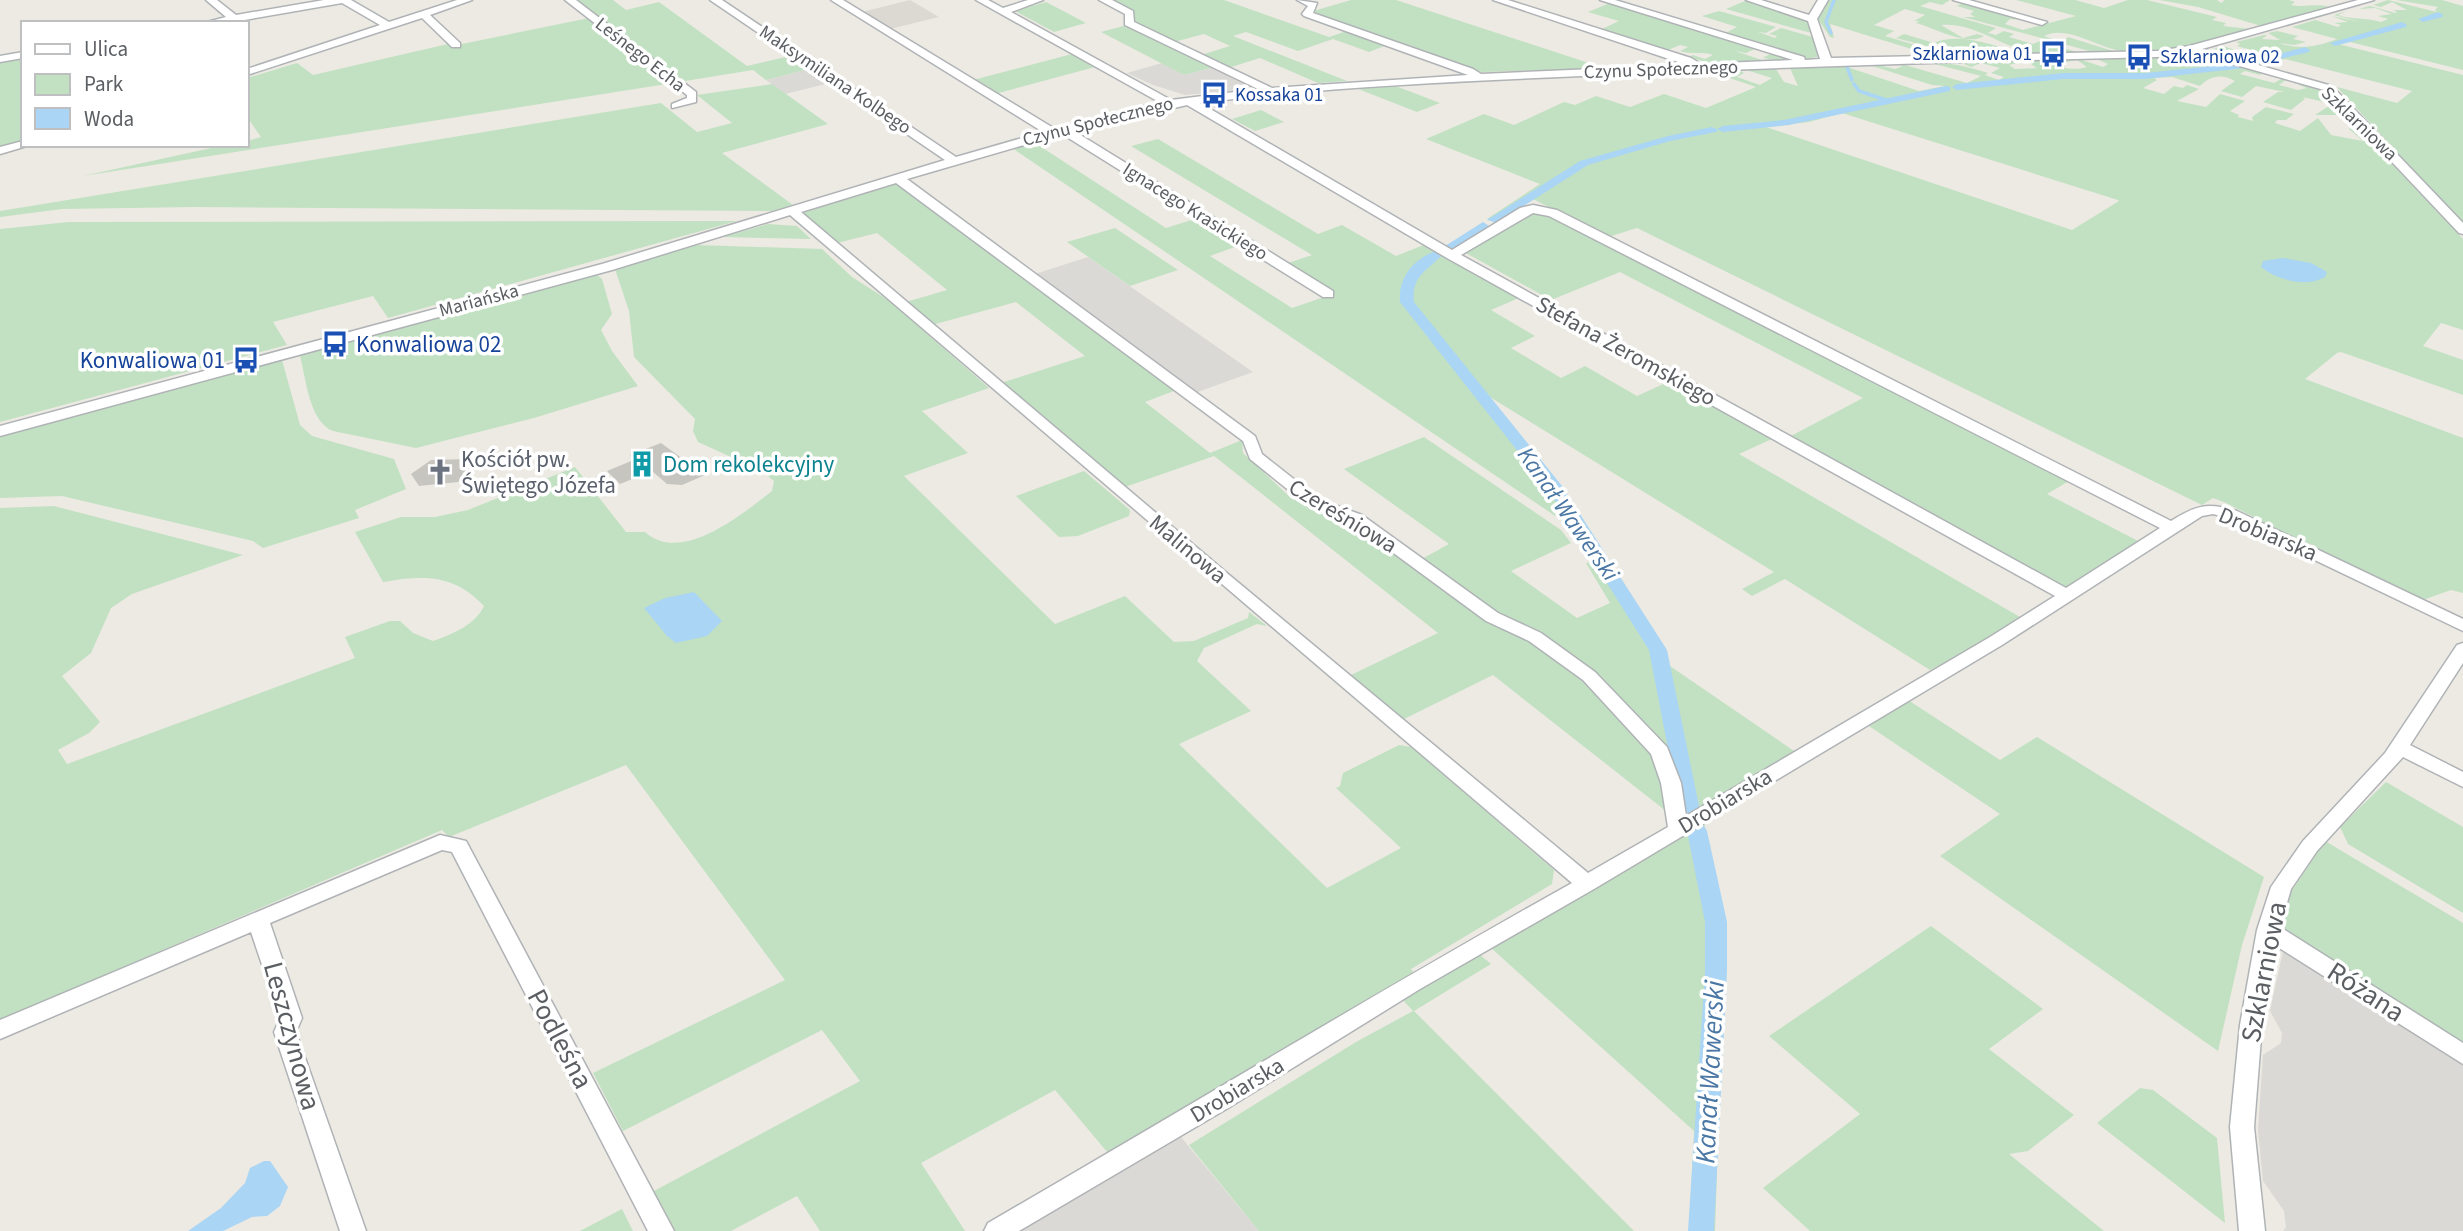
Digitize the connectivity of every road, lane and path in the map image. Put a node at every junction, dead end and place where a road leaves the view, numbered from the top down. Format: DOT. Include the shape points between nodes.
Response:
graph roads {
  1 [pos="211,0"];
  2 [pos="342,0"];
  3 [pos="467,0"];
  4 [pos="570,0"];
  5 [pos="715,0"];
  6 [pos="836,0"];
  7 [pos="981,0"];
  8 [pos="1038,0"];
  9 [pos="1104,0"];
  10 [pos="1303,0"];
  11 [pos="1498,0"];
  12 [pos="1605,0"];
  13 [pos="1751,0"];
  14 [pos="1823,0"];
  15 [pos="1958,0"];
  16 [pos="2369,0"];
  17 [pos="1002,12"];
  18 [pos="423,14"];
  19 [pos="234,18"];
  20 [pos="1812,19"];
  21 [pos="218,21"];
  22 [pos="2042,22"];
  23 [pos="388,26"];
  24 [pos="456,46"];
  25 [pos="2190,49"];
  26 [pos="21,55"];
  27 [pos="0,59"];
  28 [pos="1827,62"];
  29 [pos="1806,64"];
  30 [pos="1700,68"];
  31 [pos="248,72"];
  32 [pos="1479,78"];
  33 [pos="1270,90"];
  34 [pos="1188,101"];
  35 [pos="1170,104"];
  36 [pos="676,106"];
  37 [pos="1057,131"];
  38 [pos="21,145"];
  39 [pos="0,152"];
  40 [pos="954,161"];
  41 [pos="899,179"];
  42 [pos="794,212"];
  43 [pos="2463,230"];
  44 [pos="1452,255"];
  45 [pos="1328,294"];
  46 [pos="0,430"];
  47 [pos="2172,528"];
  48 [pos="2066,595"];
  49 [pos="2463,626"];
  50 [pos="2463,649"];
  51 [pos="2399,747"];
  52 [pos="2463,780"];
  53 [pos="1678,829"];
  54 [pos="1587,884"];
  55 [pos="258,919"];
  56 [pos="2268,930"];
  57 [pos="0,1030"];
  58 [pos="2463,1055"];
  59 [pos="353,1231"];
  60 [pos="661,1231"];
  61 [pos="997,1231"];
  62 [pos="2252,1231"];
  1 -- 19 [label="street"];
  2 -- 19 [label="street"];
  2 -- 23 [label="street"];
  3 -- 18 [label="street"];
  4 -- 36 [label="street, Leśnego Echa" via="692,94 692,100"];
  5 -- 40 [label="street, Maksymiliana Kolbego"];
  6 -- 37 [label="street, Ignacego Krasickiego"];
  7 -- 17 [label="street"];
  8 -- 17 [label="street"];
  9 -- 33 [label="street" via="1130,13 1129,23 1138,28"];
  10 -- 32 [label="street" via="1314,5 1307,14"];
  11 -- 30 [label="street"];
  12 -- 29 [label="street" via="1796,57"];
  13 -- 20 [label="street"];
  14 -- 20 [label="street"];
  15 -- 22 [label="street"];
  16 -- 25 [label="street, Czynu Społecznego"];
  17 -- 35 [label="street"];
  18 -- 23 [label="street"];
  18 -- 24 [label="street"];
  19 -- 21 [label="street"];
  20 -- 28 [label="street"];
  23 -- 31 [label="street"];
  25 -- 28 [label="street, Czynu Społecznego" via="2158,54"];
  25 -- 43 [label="street, Szklarniowa" via="2328,88"];
  26 -- 27 [label="street"];
  28 -- 29 [label="street, Czynu Społecznego"];
  29 -- 30 [label="street, Czynu Społecznego"];
  30 -- 32 [label="street, Czynu Społecznego"];
  32 -- 33 [label="street, Czynu Społecznego"];
  33 -- 34 [label="street, Czynu Społecznego"];
  34 -- 35 [label="street, Czynu Społecznego"];
  34 -- 44 [label="street, Stefana Żeromskiego"];
  35 -- 37 [label="street, Czynu Społecznego"];
  37 -- 40 [label="street, Czynu Społecznego"];
  37 -- 45 [label="street, Ignacego Krasickiego"];
  38 -- 39 [label="street"];
  40 -- 41 [label="street, Mariańska"];
  41 -- 42 [label="street, Mariańska"];
  41 -- 53 [label="street, Czereśniowa" via="1250,439 1255,456 1313,502 1356,518 1492,617 1535,637 1589,676 1660,752 1671,783"];
  42 -- 46 [label="street, Mariańska" via="607,267"];
  42 -- 54 [label="street, Malinowa"];
  44 -- 47 [label="street" via="1524,211 1553,213"];
  44 -- 48 [label="street, Stefana Żeromskiego"];
  47 -- 48 [label="street, Drobiarska"];
  47 -- 49 [label="street, Drobiarska" via="2197,512 2221,510"];
  48 -- 53 [label="street, Drobiarska"];
  50 -- 51 [label="street, Szklarniowa"];
  51 -- 52 [label="street"];
  51 -- 56 [label="street, Szklarniowa" via="2293,867 2281,887"];
  53 -- 54 [label="street, Drobiarska"];
  54 -- 61 [label="street, Drobiarska"];
  55 -- 57 [label="street"];
  55 -- 59 [label="street, Leszczynowa" via="291,1018 285,1032"];
  55 -- 60 [label="street, Podleśna" via="440,842 459,846"];
  56 -- 58 [label="street, Różana"];
  56 -- 62 [label="street, Szklarniowa" via="2251,1025 2242,1127"];
}
